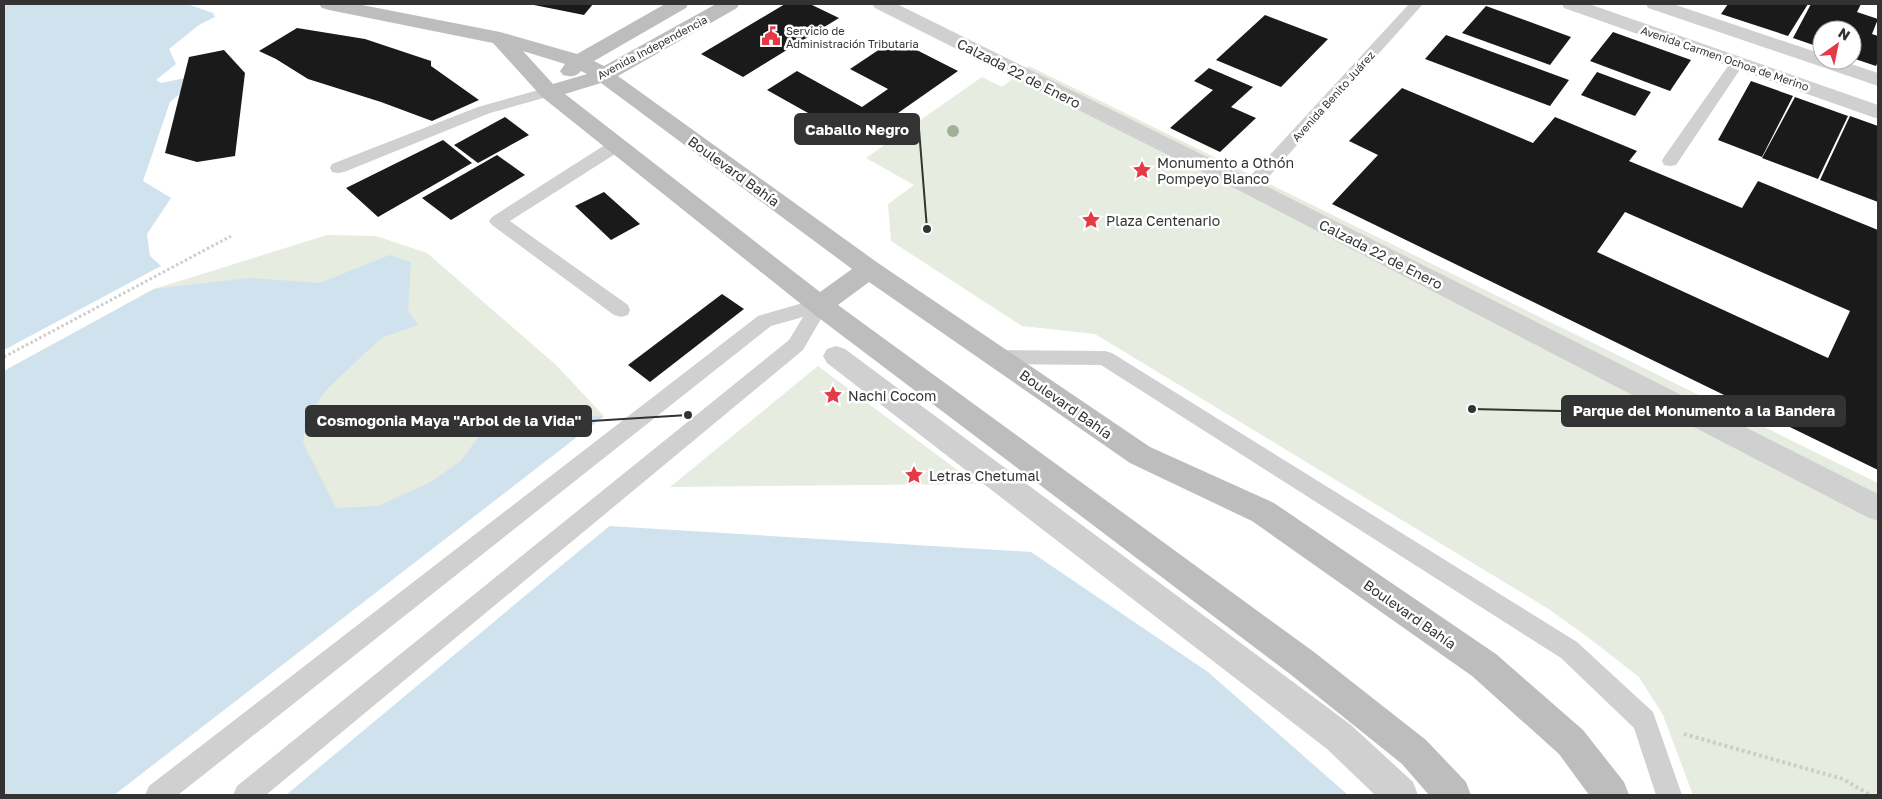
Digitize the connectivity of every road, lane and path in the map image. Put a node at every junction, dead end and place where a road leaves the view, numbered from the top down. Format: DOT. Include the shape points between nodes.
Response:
graph roads {
  1 [pos="329,4"];
  2 [pos="679,4"];
  3 [pos="730,4"];
  4 [pos="882,4"];
  5 [pos="1416,4"];
  6 [pos="1571,4"];
  7 [pos="1655,4"];
  8 [pos="1753,37"];
  9 [pos="500,38"];
  10 [pos="579,61"];
  11 [pos="1738,62"];
  12 [pos="604,75"];
  13 [pos="1878,80"];
  14 [pos="549,92"];
  15 [pos="1878,112"];
  16 [pos="617,145"];
  17 [pos="1670,161"];
  18 [pos="338,168"];
  19 [pos="1250,187"];
  20 [pos="231,236"];
  21 [pos="869,269"];
  22 [pos="820,305"];
  23 [pos="621,310"];
  24 [pos="836,356"];
  25 [pos="998,357"];
  26 [pos="4,358"];
  27 [pos="1878,508"];
  28 [pos="1644,721"];
  29 [pos="158,795"];
  30 [pos="246,795"];
  31 [pos="1400,795"];
  32 [pos="1453,795"];
  33 [pos="1611,795"];
  34 [pos="1669,795"];
  35 [pos="1870,795"];
  1 -- 9 [label="main road, Boulevard Bahía"];
  2 -- 10 [label="main road, Avenida Independencia"];
  3 -- 12 [label="main road, Avenida Independencia"];
  4 -- 19 [label="street, Calzada 22 de Enero"];
  5 -- 19 [label="lane, Avenida Benito Juárez"];
  6 -- 11 [label="street, Avenida Carmen Ochoa de Merino"];
  7 -- 8 [label="street"];
  8 -- 11 [label="street"];
  8 -- 13 [label="street"];
  9 -- 10 [label="main road, Boulevard Bahía"];
  9 -- 14 [label="main road"];
  10 -- 12 [label="main road, Boulevard Bahía"];
  10 -- 14 [label="main road, Avenida Independencia"];
  11 -- 15 [label="street, Avenida Carmen Ochoa de Merino"];
  11 -- 17 [label="lane"];
  12 -- 14 [label="main road, Avenida Independencia"];
  12 -- 21 [label="main road, Boulevard Bahía"];
  14 -- 16 [label="main road"];
  14 -- 18 [label="lane" via="484,110"];
  16 -- 22 [label="main road"];
  16 -- 23 [label="lane" via="498,221"];
  19 -- 27 [label="street, Calzada 22 de Enero"];
  20 -- 26 [label="path"];
  21 -- 22 [label="main road"];
  21 -- 25 [label="main road, Boulevard Bahía"];
  22 -- 29 [label="lane" via="765,321"];
  22 -- 30 [label="lane" via="796,345"];
  22 -- 32 [label="main road" via="1302,663 1414,752"];
  24 -- 31 [label="street" via="1339,738"];
  25 -- 28 [label="lane" via="1105,358 1569,650"];
  25 -- 33 [label="main road, Boulevard Bahía" via="1140,455 1263,512 1484,665 1571,742"];
  28 -- 34 [label="lane"];
  28 -- 35 [label="path" via="1843,779"];
}
